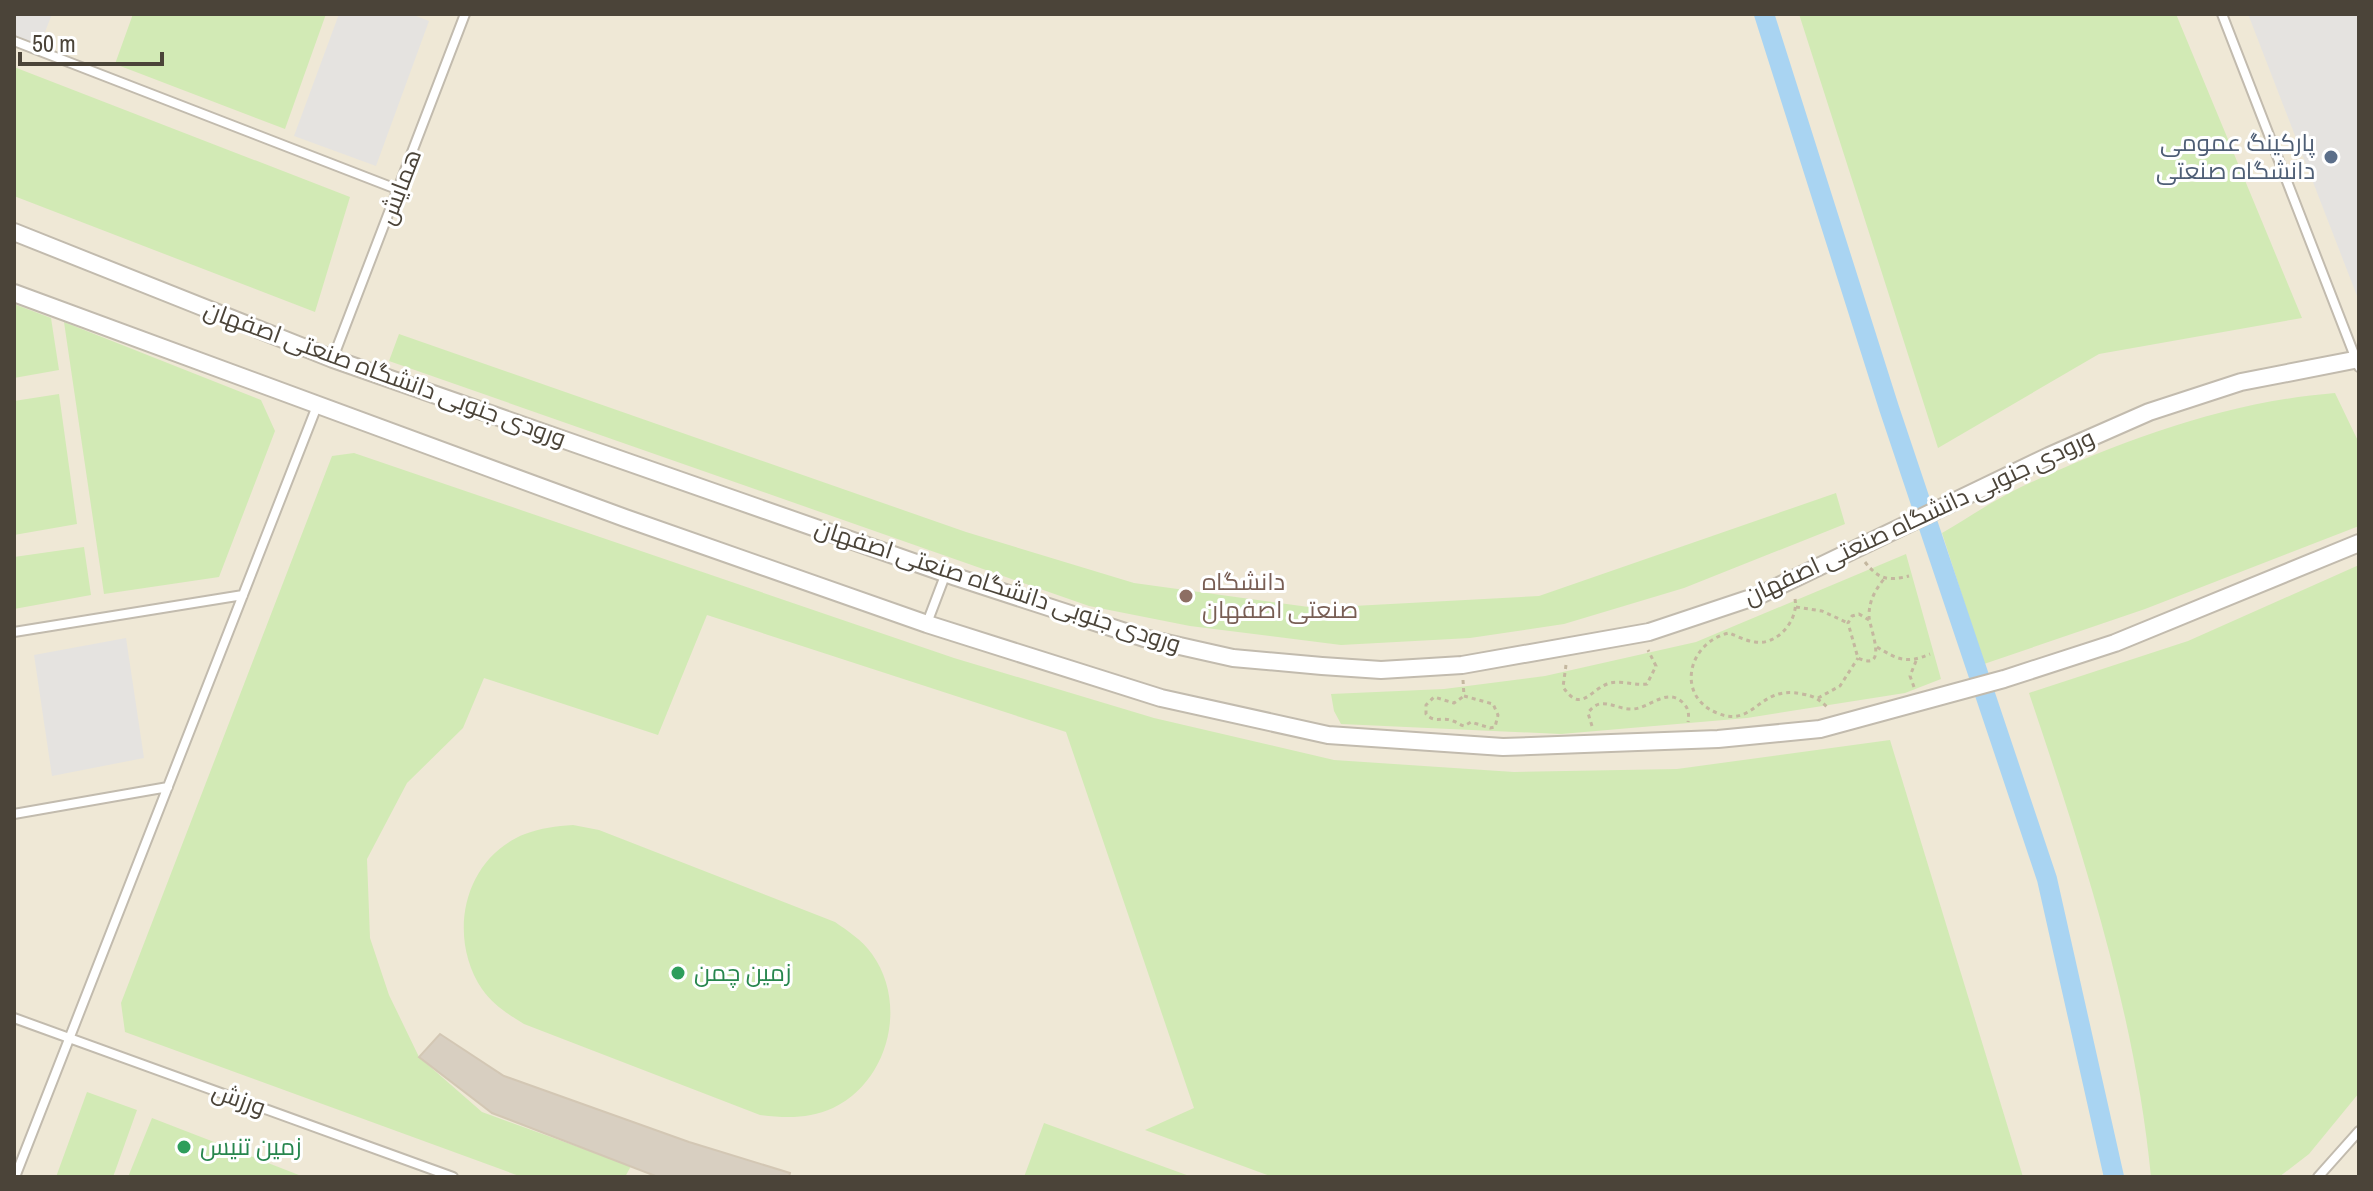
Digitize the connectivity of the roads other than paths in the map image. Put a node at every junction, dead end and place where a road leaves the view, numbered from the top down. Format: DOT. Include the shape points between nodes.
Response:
graph roads {
  1 [pos="465,14"];
  2 [pos="2222,14"];
  3 [pos="14,41"];
  4 [pos="399,190"];
  5 [pos="14,232"];
  6 [pos="14,293"];
  7 [pos="333,359"];
  8 [pos="2358,362"];
  9 [pos="317,406"];
  10 [pos="2359,543"];
  11 [pos="946,573"];
  12 [pos="243,595"];
  13 [pos="927,624"];
  14 [pos="14,632"];
  15 [pos="168,787"];
  16 [pos="14,814"];
  17 [pos="14,1018"];
  18 [pos="70,1037"];
  19 [pos="2359,1131"];
  20 [pos="15,1177"];
  21 [pos="453,1177"];
  22 [pos="2318,1177"];
  1 -- 4 [label="lane, همایش"];
  2 -- 8 [label="lane"];
  3 -- 4 [label="lane"];
  4 -- 7 [label="lane, همایش"];
  5 -- 7 [label="street, ورودی جنوبی دانشگاه صنعتی اصفهان"];
  6 -- 9 [label="street"];
  7 -- 11 [label="street, ورودی جنوبی دانشگاه صنعتی اصفهان"];
  8 -- 11 [label="street, ورودی جنوبی دانشگاه صنعتی اصفهان" via="2241,382 2149,412 1760,595 1636,634 1484,662 1381,670 1233,658 1144,638"];
  9 -- 12 [label="lane"];
  9 -- 13 [label="street"];
  10 -- 13 [label="street" via="2115,643 2004,679 1820,729 1680,741 1503,747 1328,735 1161,698"];
  11 -- 13 [label="lane"];
  12 -- 14 [label="lane"];
  12 -- 15 [label="lane"];
  15 -- 16 [label="lane"];
  15 -- 18 [label="lane"];
  17 -- 18 [label="lane, ورزش"];
  18 -- 20 [label="lane"];
  18 -- 21 [label="lane, ورزش"];
  19 -- 22 [label="lane"];
}
